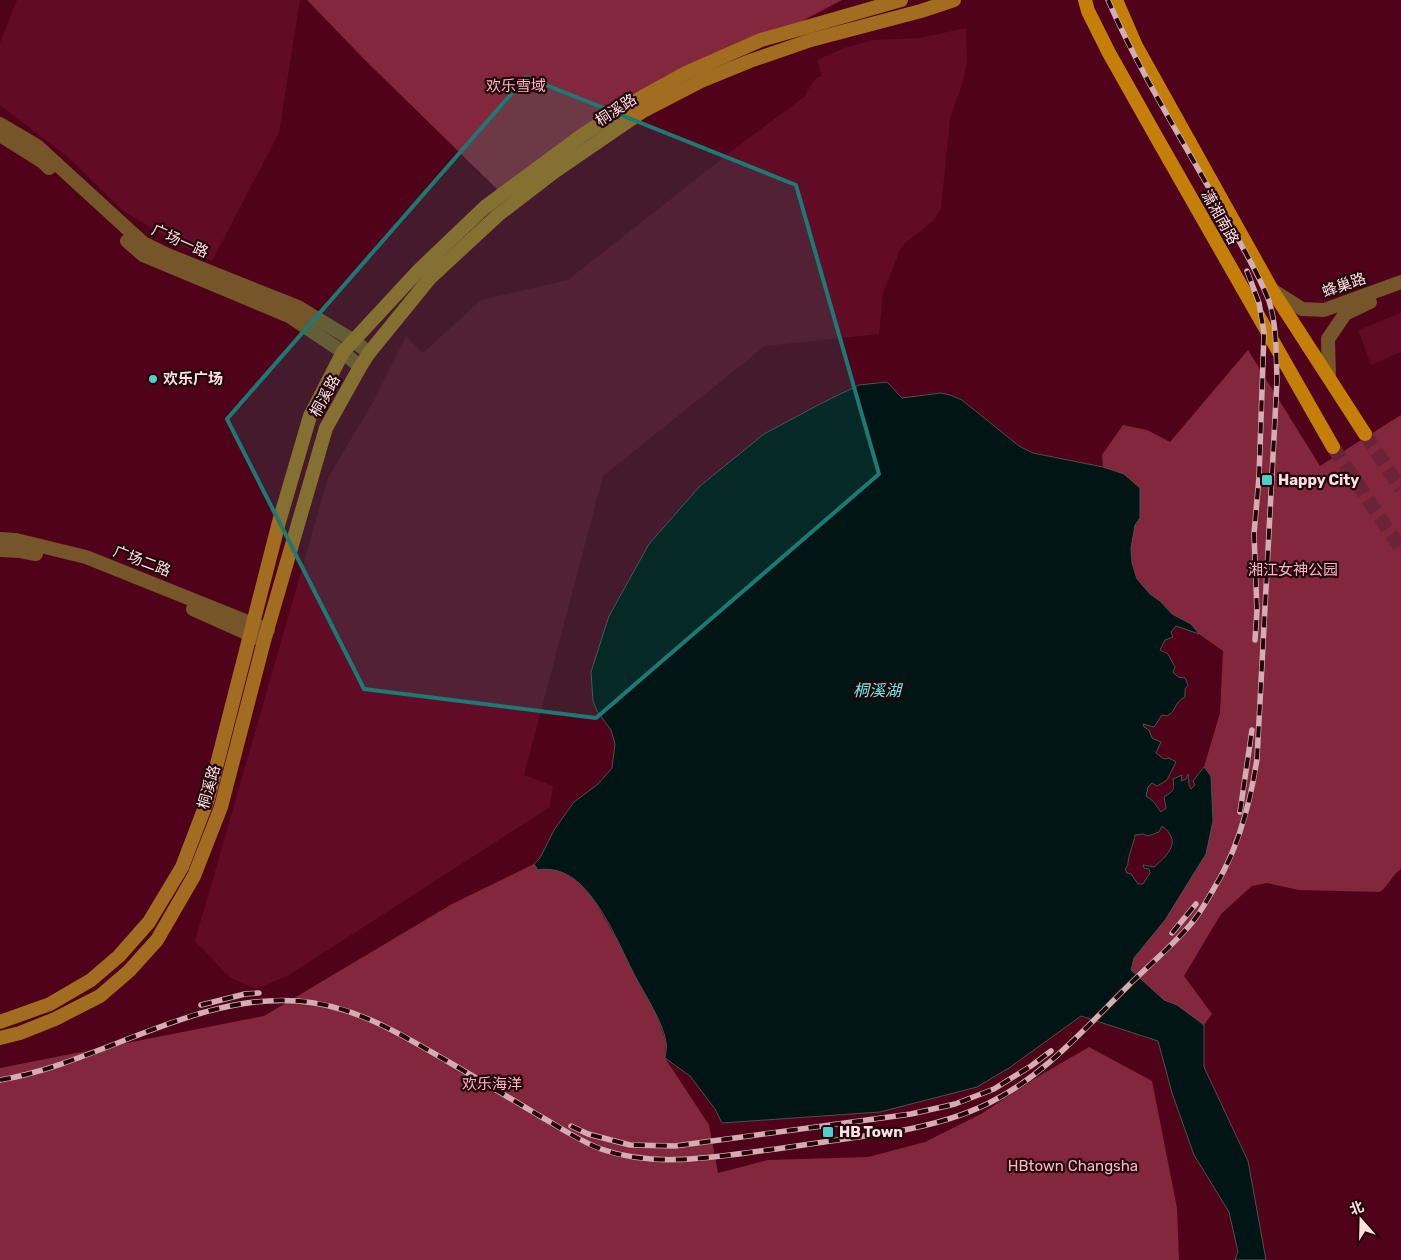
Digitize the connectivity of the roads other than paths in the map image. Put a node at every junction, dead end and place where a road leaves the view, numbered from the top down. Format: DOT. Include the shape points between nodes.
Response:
graph roads {
  1 [pos="901,0"];
  2 [pos="954,0"];
  3 [pos="1085,0"];
  4 [pos="1116,0"];
  5 [pos="0,124"];
  6 [pos="0,135"];
  7 [pos="1401,282"];
  8 [pos="1272,290"];
  9 [pos="1401,290"];
  10 [pos="354,341"];
  11 [pos="343,352"];
  12 [pos="370,353"];
  13 [pos="360,367"];
  14 [pos="1330,378"];
  15 [pos="1366,434"];
  16 [pos="1333,447"];
  17 [pos="0,540"];
  18 [pos="0,550"];
  19 [pos="251,629"];
  20 [pos="266,635"];
  21 [pos="0,1022"];
  22 [pos="0,1038"];
  1 -- 10 [label="main road, 桐溪路" via="761,40 639,98 561,150 485,207 419,270"];
  2 -- 12 [label="main road, 桐溪路" via="811,40 750,61 701,81 643,111 498,215 430,278"];
  3 -- 16 [label="main road, 潇湘南路" via="1153,132"];
  4 -- 8 [label="main road, 潇湘南路" via="1136,46"];
  5 -- 10 [label="street, 广场一路" via="37,146 143,243 298,307"];
  6 -- 11 [label="street, 广场一路" via="43,162 143,255 289,316"];
  7 -- 8 [label="street, 蜂巢路" via="1324,310 1302,309"];
  8 -- 14 [label="main road, 潇湘南路"];
  9 -- 14 [label="street, 蜂巢路" via="1345,314 1328,339"];
  10 -- 11 [label="main road, 桐溪路"];
  10 -- 12 [label="street, 广场一路"];
  11 -- 13 [label="street, 广场一路"];
  11 -- 19 [label="main road, 桐溪路" via="310,416"];
  12 -- 13 [label="main road, 桐溪路"];
  13 -- 20 [label="main road, 桐溪路" via="326,428"];
  14 -- 15 [label="main road, 潇湘南路"];
  17 -- 19 [label="street, 广场二路" via="16,540 86,556"];
  18 -- 19 [label="street, 广场二路" via="20,551 83,565"];
  19 -- 20 [label="street, 广场二路"];
  19 -- 21 [label="main road, 桐溪路" via="208,798 182,868 149,922 120,956 91,980 50,1004"];
  20 -- 22 [label="main road, 桐溪路" via="221,807 194,876 157,940 100,996 55,1019"];
}
